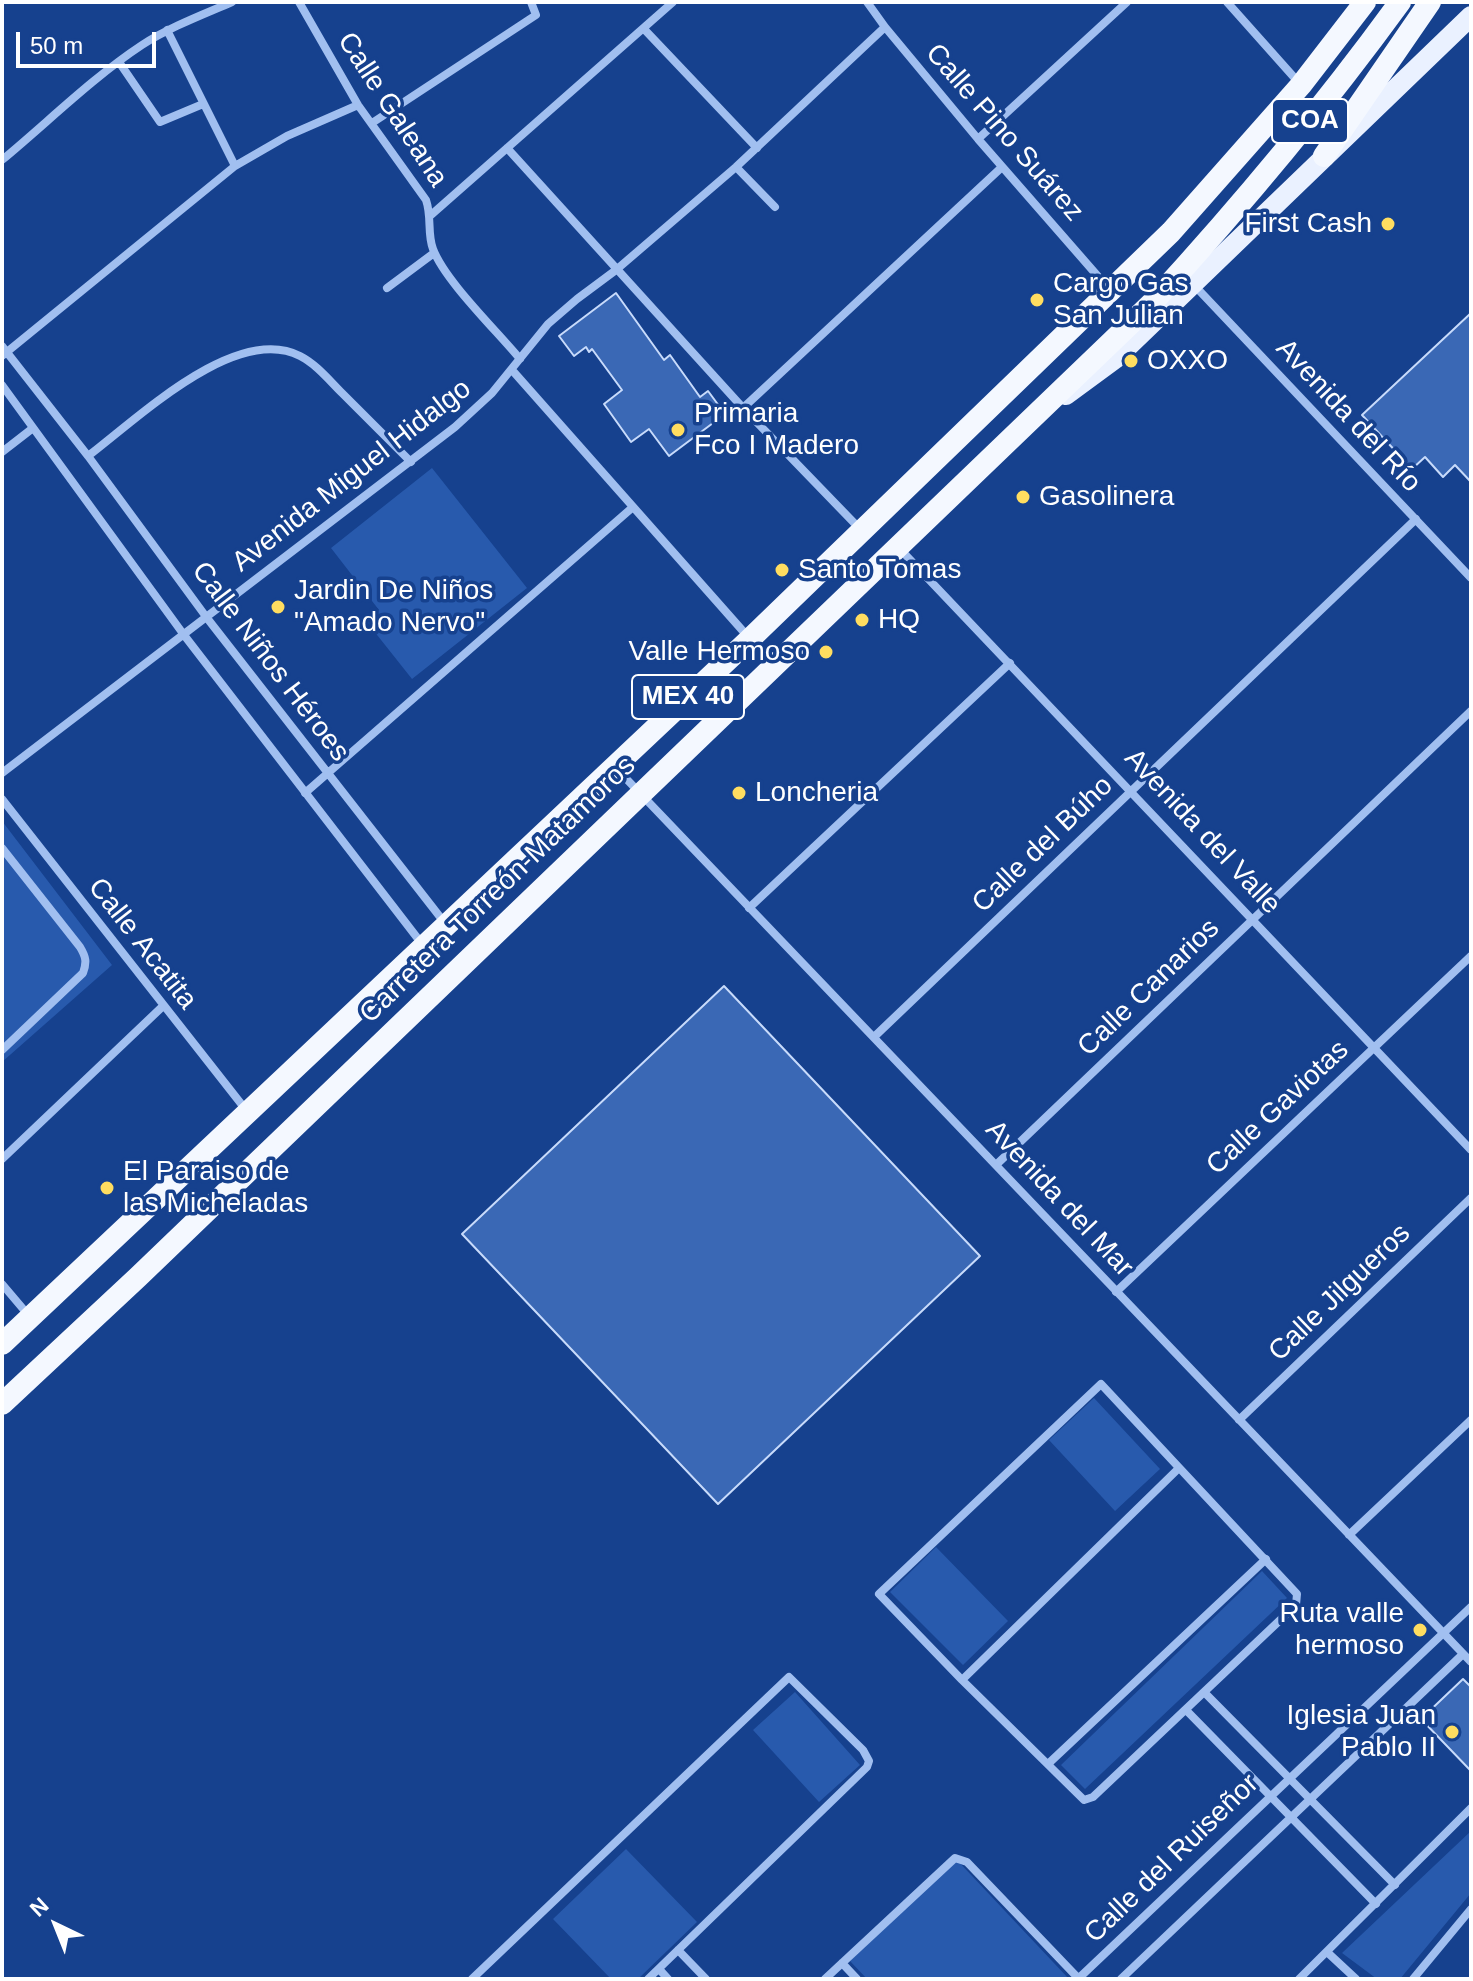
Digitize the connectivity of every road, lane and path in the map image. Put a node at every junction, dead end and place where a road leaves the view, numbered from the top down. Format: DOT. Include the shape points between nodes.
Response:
graph roads {
  1 [pos="232,2"];
  2 [pos="299,2"];
  3 [pos="531,2"];
  4 [pos="673,2"];
  5 [pos="867,2"];
  6 [pos="1127,2"];
  7 [pos="1227,2"];
  8 [pos="1365,2"];
  9 [pos="1400,2"];
  10 [pos="1430,2"];
  11 [pos="1471,16"];
  12 [pos="885,27"];
  13 [pos="644,29"];
  14 [pos="167,30"];
  15 [pos="119,62"];
  16 [pos="1301,85"];
  17 [pos="203,104"];
  18 [pos="358,105"];
  19 [pos="372,123"];
  20 [pos="978,139"];
  21 [pos="507,148"];
  22 [pos="757,148"];
  23 [pos="1324,156"];
  24 [pos="2,160"];
  25 [pos="235,166"];
  26 [pos="736,167"];
  27 [pos="1002,167"];
  28 [pos="775,207"];
  29 [pos="431,215"];
  30 [pos="434,253"];
  31 [pos="616,270"];
  32 [pos="1193,284"];
  33 [pos="387,288"];
  34 [pos="1110,290"];
  35 [pos="4,352"];
  36 [pos="520,359"];
  37 [pos="512,370"];
  38 [pos="2,385"];
  39 [pos="743,408"];
  40 [pos="1033,418"];
  41 [pos="33,428"];
  42 [pos="2,452"];
  43 [pos="88,456"];
  44 [pos="411,462"];
  45 [pos="633,507"];
  46 [pos="1416,519"];
  47 [pos="862,531"];
  48 [pos="898,547"];
  49 [pos="1471,578"];
  50 [pos="207,618"];
  51 [pos="184,635"];
  52 [pos="750,639"];
  53 [pos="1010,663"];
  54 [pos="1471,711"];
  55 [pos="615,767"];
  56 [pos="2,773"];
  57 [pos="328,774"];
  58 [pos="1132,791"];
  59 [pos="305,793"];
  60 [pos="641,794"];
  61 [pos="2,799"];
  62 [pos="2,848"];
  63 [pos="749,908"];
  64 [pos="1253,919"];
  65 [pos="447,926"];
  66 [pos="425,948"];
  67 [pos="1471,956"];
  68 [pos="162,1007"];
  69 [pos="874,1037"];
  70 [pos="1375,1047"];
  71 [pos="2,1050"];
  72 [pos="249,1114"];
  73 [pos="1471,1150"];
  74 [pos="2,1159"];
  75 [pos="996,1165"];
  76 [pos="1471,1198"];
  77 [pos="2,1284"];
  78 [pos="1116,1292"];
  79 [pos="31,1317"];
  80 [pos="2,1344"];
  81 [pos="2,1404"];
  82 [pos="1239,1420"];
  83 [pos="1471,1420"];
  84 [pos="1179,1468"];
  85 [pos="1349,1535"];
  86 [pos="1266,1559"];
  87 [pos="1471,1607"];
  88 [pos="1443,1633"];
  89 [pos="1463,1654"];
  90 [pos="1471,1662"];
  91 [pos="962,1680"];
  92 [pos="1204,1692"];
  93 [pos="1186,1710"];
  94 [pos="1048,1764"];
  95 [pos="1289,1778"];
  96 [pos="1270,1796"];
  97 [pos="1310,1798"];
  98 [pos="1471,1808"];
  99 [pos="1290,1817"];
  100 [pos="1395,1885"];
  101 [pos="1376,1904"];
  102 [pos="1471,1909"];
  103 [pos="678,1950"];
  104 [pos="1327,1952"];
  105 [pos="842,1963"];
  106 [pos="659,1969"];
  107 [pos="472,1979"];
  108 [pos="648,1979"];
  109 [pos="668,1979"];
  110 [pos="706,1979"];
  111 [pos="825,1979"];
  112 [pos="857,1979"];
  113 [pos="1079,1979"];
  114 [pos="1121,1979"];
  115 [pos="1299,1979"];
  116 [pos="1356,1979"];
  117 [pos="1413,1979"];
  1 -- 14 [label="street"];
  2 -- 18 [label="street, Calle Galeana"];
  3 -- 19 [label="street" via="536,15"];
  4 -- 13 [label="street"];
  5 -- 12 [label="street, Calle Pino Suárez"];
  6 -- 20 [label="street"];
  7 -- 16 [label="street"];
  8 -- 16 [label="highway, MEX 40"];
  9 -- 40 [label="highway, COA" via="1303,131 1215,235"];
  10 -- 23 [label="highway"];
  11 -- 23 [label="main road"];
  12 -- 20 [label="street, Calle Pino Suárez"];
  12 -- 22 [label="street, Avenida Miguel Hidalgo"];
  13 -- 21 [label="street"];
  13 -- 22 [label="street"];
  14 -- 15 [label="street"];
  14 -- 17 [label="street"];
  15 -- 17 [label="street" via="160,122"];
  15 -- 24 [label="street"];
  16 -- 34 [label="highway, MEX 40" via="1181,221"];
  17 -- 25 [label="street"];
  18 -- 19 [label="street, Calle Galeana"];
  18 -- 25 [label="street" via="273,142"];
  19 -- 29 [label="street, Calle Galeana" via="421,191"];
  20 -- 27 [label="street, Calle Pino Suárez"];
  21 -- 29 [label="street"];
  21 -- 31 [label="street"];
  22 -- 26 [label="street, Avenida Miguel Hidalgo"];
  23 -- 32 [label="main road"];
  25 -- 35 [label="street"];
  26 -- 28 [label="street"];
  26 -- 31 [label="street, Avenida Miguel Hidalgo"];
  27 -- 34 [label="street, Calle Pino Suárez"];
  27 -- 39 [label="street"];
  29 -- 30 [label="street, Calle Galeana"];
  30 -- 33 [label="street"];
  30 -- 36 [label="street"];
  31 -- 36 [label="street, Avenida Miguel Hidalgo" via="548,324"];
  31 -- 39 [label="street"];
  32 -- 40 [label="main road" via="1115,359"];
  32 -- 46 [label="street, Avenida del Río"];
  34 -- 47 [label="highway, MEX 40"];
  35 -- 43 [label="street, Calle Niños Héroes"];
  36 -- 37 [label="street, Avenida Miguel Hidalgo"];
  37 -- 44 [label="street, Avenida Miguel Hidalgo"];
  37 -- 45 [label="street"];
  38 -- 41 [label="street, Calle Niños Héroes"];
  39 -- 47 [label="street"];
  40 -- 48 [label="highway, Carretera Torreón-Matamoros / MEX 40"];
  41 -- 42 [label="street"];
  41 -- 51 [label="street, Calle Niños Héroes"];
  43 -- 44 [label="street" via="204,368 232,355 283,350 321,372"];
  43 -- 50 [label="street, Calle Niños Héroes"];
  44 -- 50 [label="street, Avenida Miguel Hidalgo"];
  45 -- 52 [label="street"];
  45 -- 57 [label="street"];
  46 -- 49 [label="street, Avenida del Río"];
  46 -- 58 [label="street, Calle del Búho"];
  47 -- 52 [label="highway, MEX 40"];
  48 -- 53 [label="street, Avenida del Valle"];
  48 -- 60 [label="highway, Carretera Torreón-Matamoros / MEX 40"];
  50 -- 51 [label="street, Avenida Miguel Hidalgo"];
  50 -- 57 [label="street, Calle Niños Héroes"];
  51 -- 56 [label="street, Avenida Miguel Hidalgo"];
  51 -- 59 [label="street, Calle Niños Héroes"];
  52 -- 55 [label="highway, MEX 40"];
  53 -- 58 [label="street, Avenida del Valle"];
  53 -- 63 [label="street"];
  54 -- 64 [label="street, Calle Canarios"];
  55 -- 60 [label="street, Avenida del Mar"];
  55 -- 65 [label="highway, MEX 40"];
  57 -- 59 [label="street"];
  57 -- 65 [label="street, Calle Niños Héroes"];
  58 -- 64 [label="street, Avenida del Valle"];
  58 -- 69 [label="street, Calle del Búho"];
  59 -- 66 [label="street, Calle Niños Héroes"];
  60 -- 63 [label="street, Avenida del Mar"];
  60 -- 81 [label="highway, Carretera Torreón-Matamoros / MEX 40"];
  61 -- 68 [label="street, Calle Acatita"];
  62 -- 71 [label="street" via="80,947 86,964 83,973"];
  63 -- 69 [label="street, Avenida del Mar"];
  64 -- 70 [label="street, Avenida del Valle"];
  64 -- 75 [label="street, Calle Canarios"];
  65 -- 66 [label="highway, MEX 40"];
  66 -- 72 [label="highway, MEX 40"];
  67 -- 70 [label="street, Calle Gaviotas"];
  68 -- 72 [label="street, Calle Acatita"];
  68 -- 74 [label="street"];
  69 -- 75 [label="street, Avenida del Mar"];
  70 -- 73 [label="street, Avenida del Valle"];
  70 -- 78 [label="street, Calle Gaviotas"];
  72 -- 79 [label="highway, MEX 40"];
  75 -- 78 [label="street, Avenida del Mar"];
  76 -- 82 [label="street, Calle Jilgueros"];
  77 -- 79 [label="street"];
  78 -- 82 [label="street, Avenida del Mar"];
  79 -- 80 [label="highway, MEX 40"];
  82 -- 85 [label="street, Avenida del Mar"];
  83 -- 85 [label="street"];
  84 -- 86 [label="street"];
  84 -- 91 [label="street"];
  84 -- 91 [label="street" via="1101,1384 879,1594"];
  85 -- 88 [label="street, Avenida del Mar"];
  86 -- 92 [label="street" via="1297,1594 1296,1605"];
  86 -- 94 [label="street"];
  87 -- 88 [label="street, Calle del Ruiseñor"];
  88 -- 89 [label="street, Avenida del Mar"];
  88 -- 95 [label="street, Calle del Ruiseñor"];
  89 -- 90 [label="street, Avenida del Mar"];
  89 -- 97 [label="street, Calle del Ruiseñor"];
  91 -- 94 [label="street"];
  92 -- 93 [label="street"];
  92 -- 95 [label="street"];
  93 -- 94 [label="street" via="1089,1800"];
  93 -- 96 [label="street"];
  95 -- 96 [label="street, Calle del Ruiseñor"];
  95 -- 97 [label="street"];
  96 -- 99 [label="street"];
  96 -- 113 [label="street, Calle del Ruiseñor"];
  97 -- 99 [label="street, Calle del Ruiseñor"];
  97 -- 100 [label="street"];
  98 -- 100 [label="street"];
  99 -- 101 [label="street"];
  99 -- 114 [label="street, Calle del Ruiseñor"];
  100 -- 101 [label="street"];
  101 -- 104 [label="street"];
  102 -- 117 [label="street"];
  103 -- 106 [label="street"];
  103 -- 107 [label="street" via="867,1767 863,1750 789,1677"];
  103 -- 110 [label="street"];
  104 -- 115 [label="street"];
  104 -- 116 [label="street"];
  105 -- 111 [label="street"];
  105 -- 112 [label="street"];
  105 -- 113 [label="street" via="949,1862 960,1858"];
  106 -- 108 [label="street"];
  106 -- 109 [label="street"];
}
